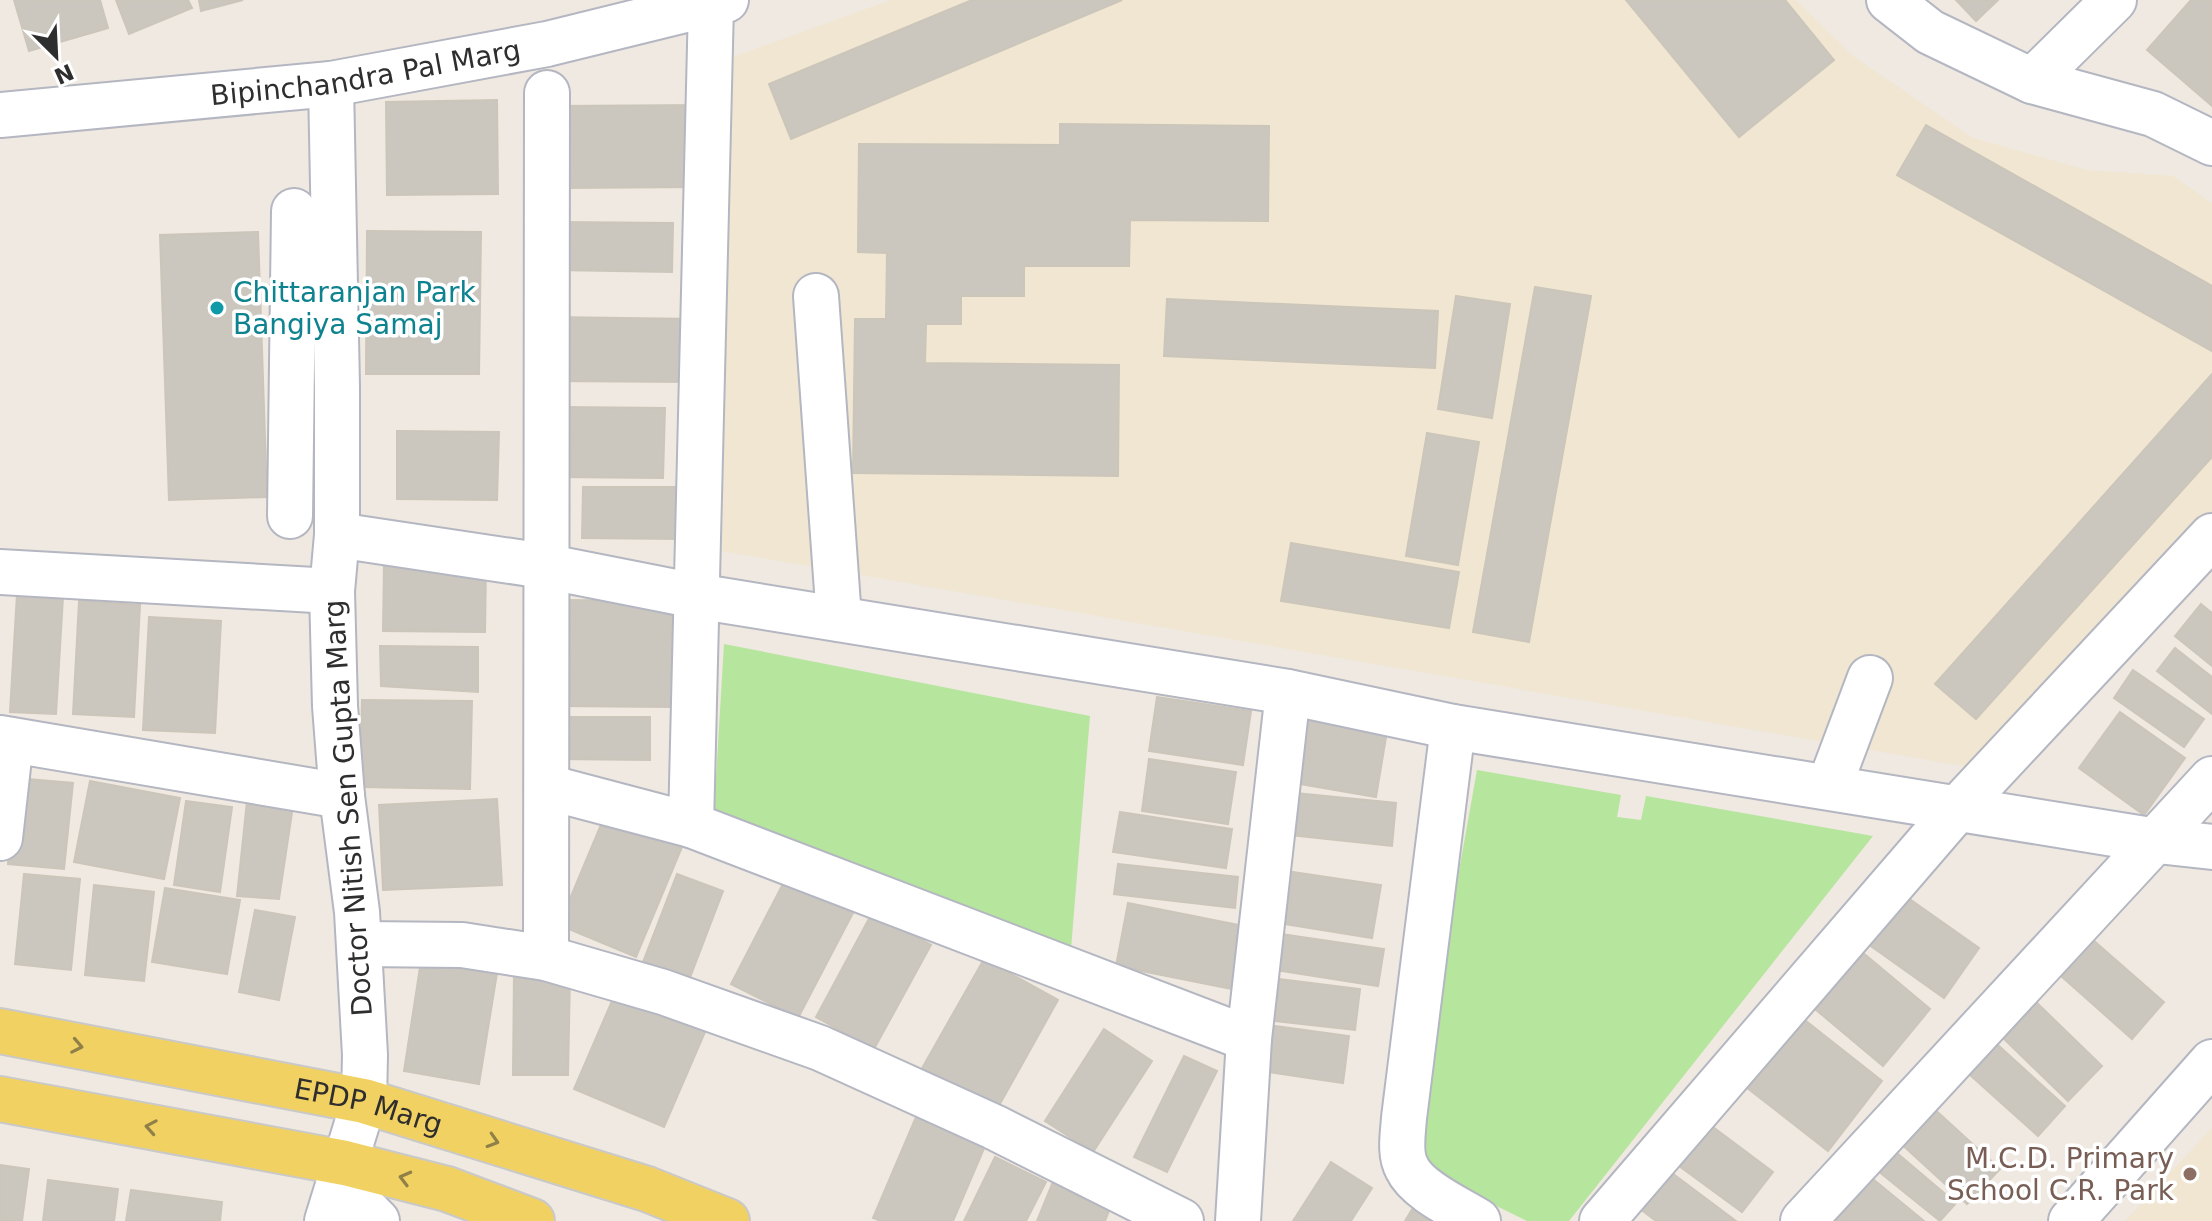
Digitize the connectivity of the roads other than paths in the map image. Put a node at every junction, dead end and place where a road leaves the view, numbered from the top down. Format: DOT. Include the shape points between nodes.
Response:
graph roads {
  1 [pos="1889,0"];
  2 [pos="2114,0"];
  3 [pos="719,2"];
  4 [pos="2032,81"];
  5 [pos="331,84"];
  6 [pos="547,93"];
  7 [pos="1,109"];
  8 [pos="2212,143"];
  9 [pos="294,211"];
  10 [pos="816,296"];
  11 [pos="292,386"];
  12 [pos="337,387"];
  13 [pos="290,516"];
  14 [pos="337,535"];
  15 [pos="2212,536"];
  16 [pos="544,566"];
  17 [pos="0,572"];
  18 [pos="332,591"];
  19 [pos="696,596"];
  20 [pos="839,619"];
  21 [pos="1870,678"];
  22 [pos="1288,692"];
  23 [pos="1453,727"];
  24 [pos="6,739"];
  25 [pos="2212,779"];
  26 [pos="547,787"];
  27 [pos="1829,787"];
  28 [pos="342,796"];
  29 [pos="1958,808"];
  30 [pos="691,825"];
  31 [pos="0,838"];
  32 [pos="2157,841"];
  33 [pos="2212,847"];
  34 [pos="360,944"];
  35 [pos="546,958"];
  36 [pos="0,1031"];
  37 [pos="1249,1039"];
  38 [pos="2212,1062"];
  39 [pos="0,1099"];
  40 [pos="364,1101"];
  41 [pos="337,1189"];
  42 [pos="377,1221"];
  43 [pos="532,1221"];
  44 [pos="727,1221"];
  45 [pos="1181,1221"];
  46 [pos="1238,1221"];
  47 [pos="1478,1221"];
  48 [pos="1602,1221"];
  49 [pos="1803,1221"];
  50 [pos="2071,1221"];
  1 -- 4 [label="street" via="1930,32"];
  2 -- 4 [label="street"];
  3 -- 5 [label="street, Bipinchandra Pal Marg" via="547,44"];
  3 -- 19 [label="street"];
  4 -- 8 [label="street" via="2153,114"];
  5 -- 7 [label="street, Bipinchandra Pal Marg"];
  5 -- 12 [label="street, Doctor Nitish Sen Gupta Marg"];
  6 -- 16 [label="street"];
  9 -- 11 [label="street"];
  10 -- 20 [label="street"];
  11 -- 12 [label="street"];
  11 -- 13 [label="street"];
  12 -- 14 [label="street, Doctor Nitish Sen Gupta Marg"];
  14 -- 16 [label="street"];
  14 -- 18 [label="street, Doctor Nitish Sen Gupta Marg"];
  15 -- 29 [label="street"];
  16 -- 19 [label="street"];
  16 -- 26 [label="street"];
  17 -- 18 [label="street"];
  18 -- 28 [label="street, Doctor Nitish Sen Gupta Marg"];
  19 -- 20 [label="street"];
  19 -- 30 [label="street"];
  20 -- 22 [label="street"];
  21 -- 27 [label="street"];
  22 -- 23 [label="street"];
  22 -- 37 [label="street"];
  23 -- 27 [label="street"];
  23 -- 47 [label="street" via="1402,1149 1405,1167 1416,1182"];
  24 -- 28 [label="street"];
  24 -- 31 [label="street"];
  25 -- 32 [label="street"];
  26 -- 30 [label="street"];
  26 -- 35 [label="street"];
  27 -- 29 [label="street"];
  28 -- 34 [label="street, Doctor Nitish Sen Gupta Marg"];
  29 -- 32 [label="street"];
  29 -- 48 [label="street"];
  30 -- 37 [label="street"];
  32 -- 33 [label="street"];
  32 -- 49 [label="street"];
  34 -- 35 [label="street" via="462,945"];
  34 -- 40 [label="street, Doctor Nitish Sen Gupta Marg"];
  35 -- 45 [label="street" via="663,992 820,1048"];
  36 -- 40 [label="main road, EPDP Marg, one-way"];
  37 -- 46 [label="street"];
  38 -- 50 [label="street"];
  41 -- 39 [label="main road, one-way"];
  40 -- 41 [label="street, Doctor Nitish Sen Gupta Marg"];
  40 -- 44 [label="main road, EPDP Marg, one-way" via="647,1189"];
  41 -- 42 [label="street"];
  43 -- 41 [label="main road, one-way" via="447,1189"];
}
